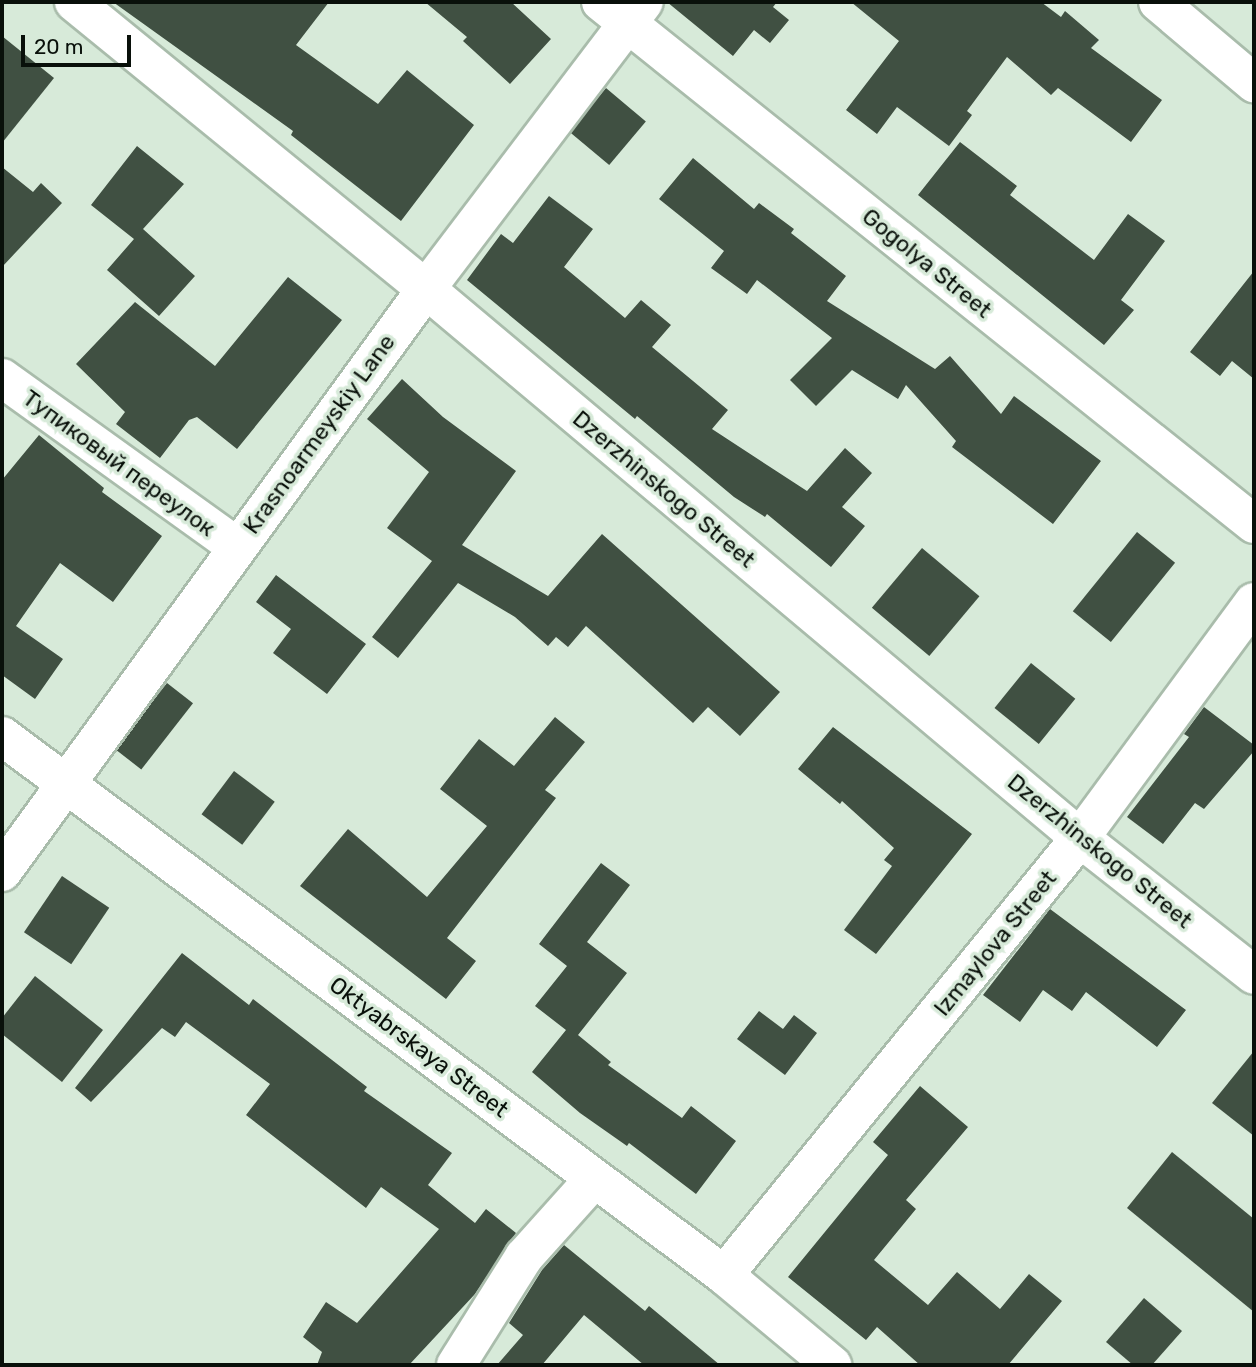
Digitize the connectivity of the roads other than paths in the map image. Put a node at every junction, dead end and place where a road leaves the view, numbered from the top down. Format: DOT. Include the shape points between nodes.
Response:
graph roads {
  1 [pos="74,2"];
  2 [pos="1157,2"];
  3 [pos="624,9"];
  4 [pos="1254,83"];
  5 [pos="426,289"];
  6 [pos="2,378"];
  7 [pos="1254,524"];
  8 [pos="237,547"];
  9 [pos="1254,602"];
  10 [pos="2,736"];
  11 [pos="66,782"];
  12 [pos="1080,838"];
  13 [pos="2,872"];
  14 [pos="1254,975"];
  15 [pos="594,1179"];
  16 [pos="724,1275"];
  17 [pos="456,1365"];
  18 [pos="832,1365"];
  1 -- 5 [label="street, Dzerzhinskogo Street"];
  2 -- 4 [label="street"];
  3 -- 5 [label="street, Krasnoarmeyskiy Lane"];
  3 -- 7 [label="street, Gogolya Street"];
  5 -- 8 [label="street, Krasnoarmeyskiy Lane"];
  5 -- 12 [label="street, Dzerzhinskogo Street"];
  6 -- 8 [label="street, Тупиковый переулок"];
  8 -- 11 [label="street, Krasnoarmeyskiy Lane"];
  9 -- 12 [label="street, Izmaylova Street"];
  10 -- 11 [label="street, Oktyabrskaya Street"];
  11 -- 13 [label="street, Krasnoarmeyskiy Lane"];
  11 -- 15 [label="street, Oktyabrskaya Street"];
  12 -- 14 [label="street, Dzerzhinskogo Street"];
  12 -- 16 [label="street, Izmaylova Street"];
  15 -- 16 [label="street, Oktyabrskaya Street"];
  15 -- 17 [label="street" via="524,1257"];
  16 -- 18 [label="street, Oktyabrskaya Street"];
}
